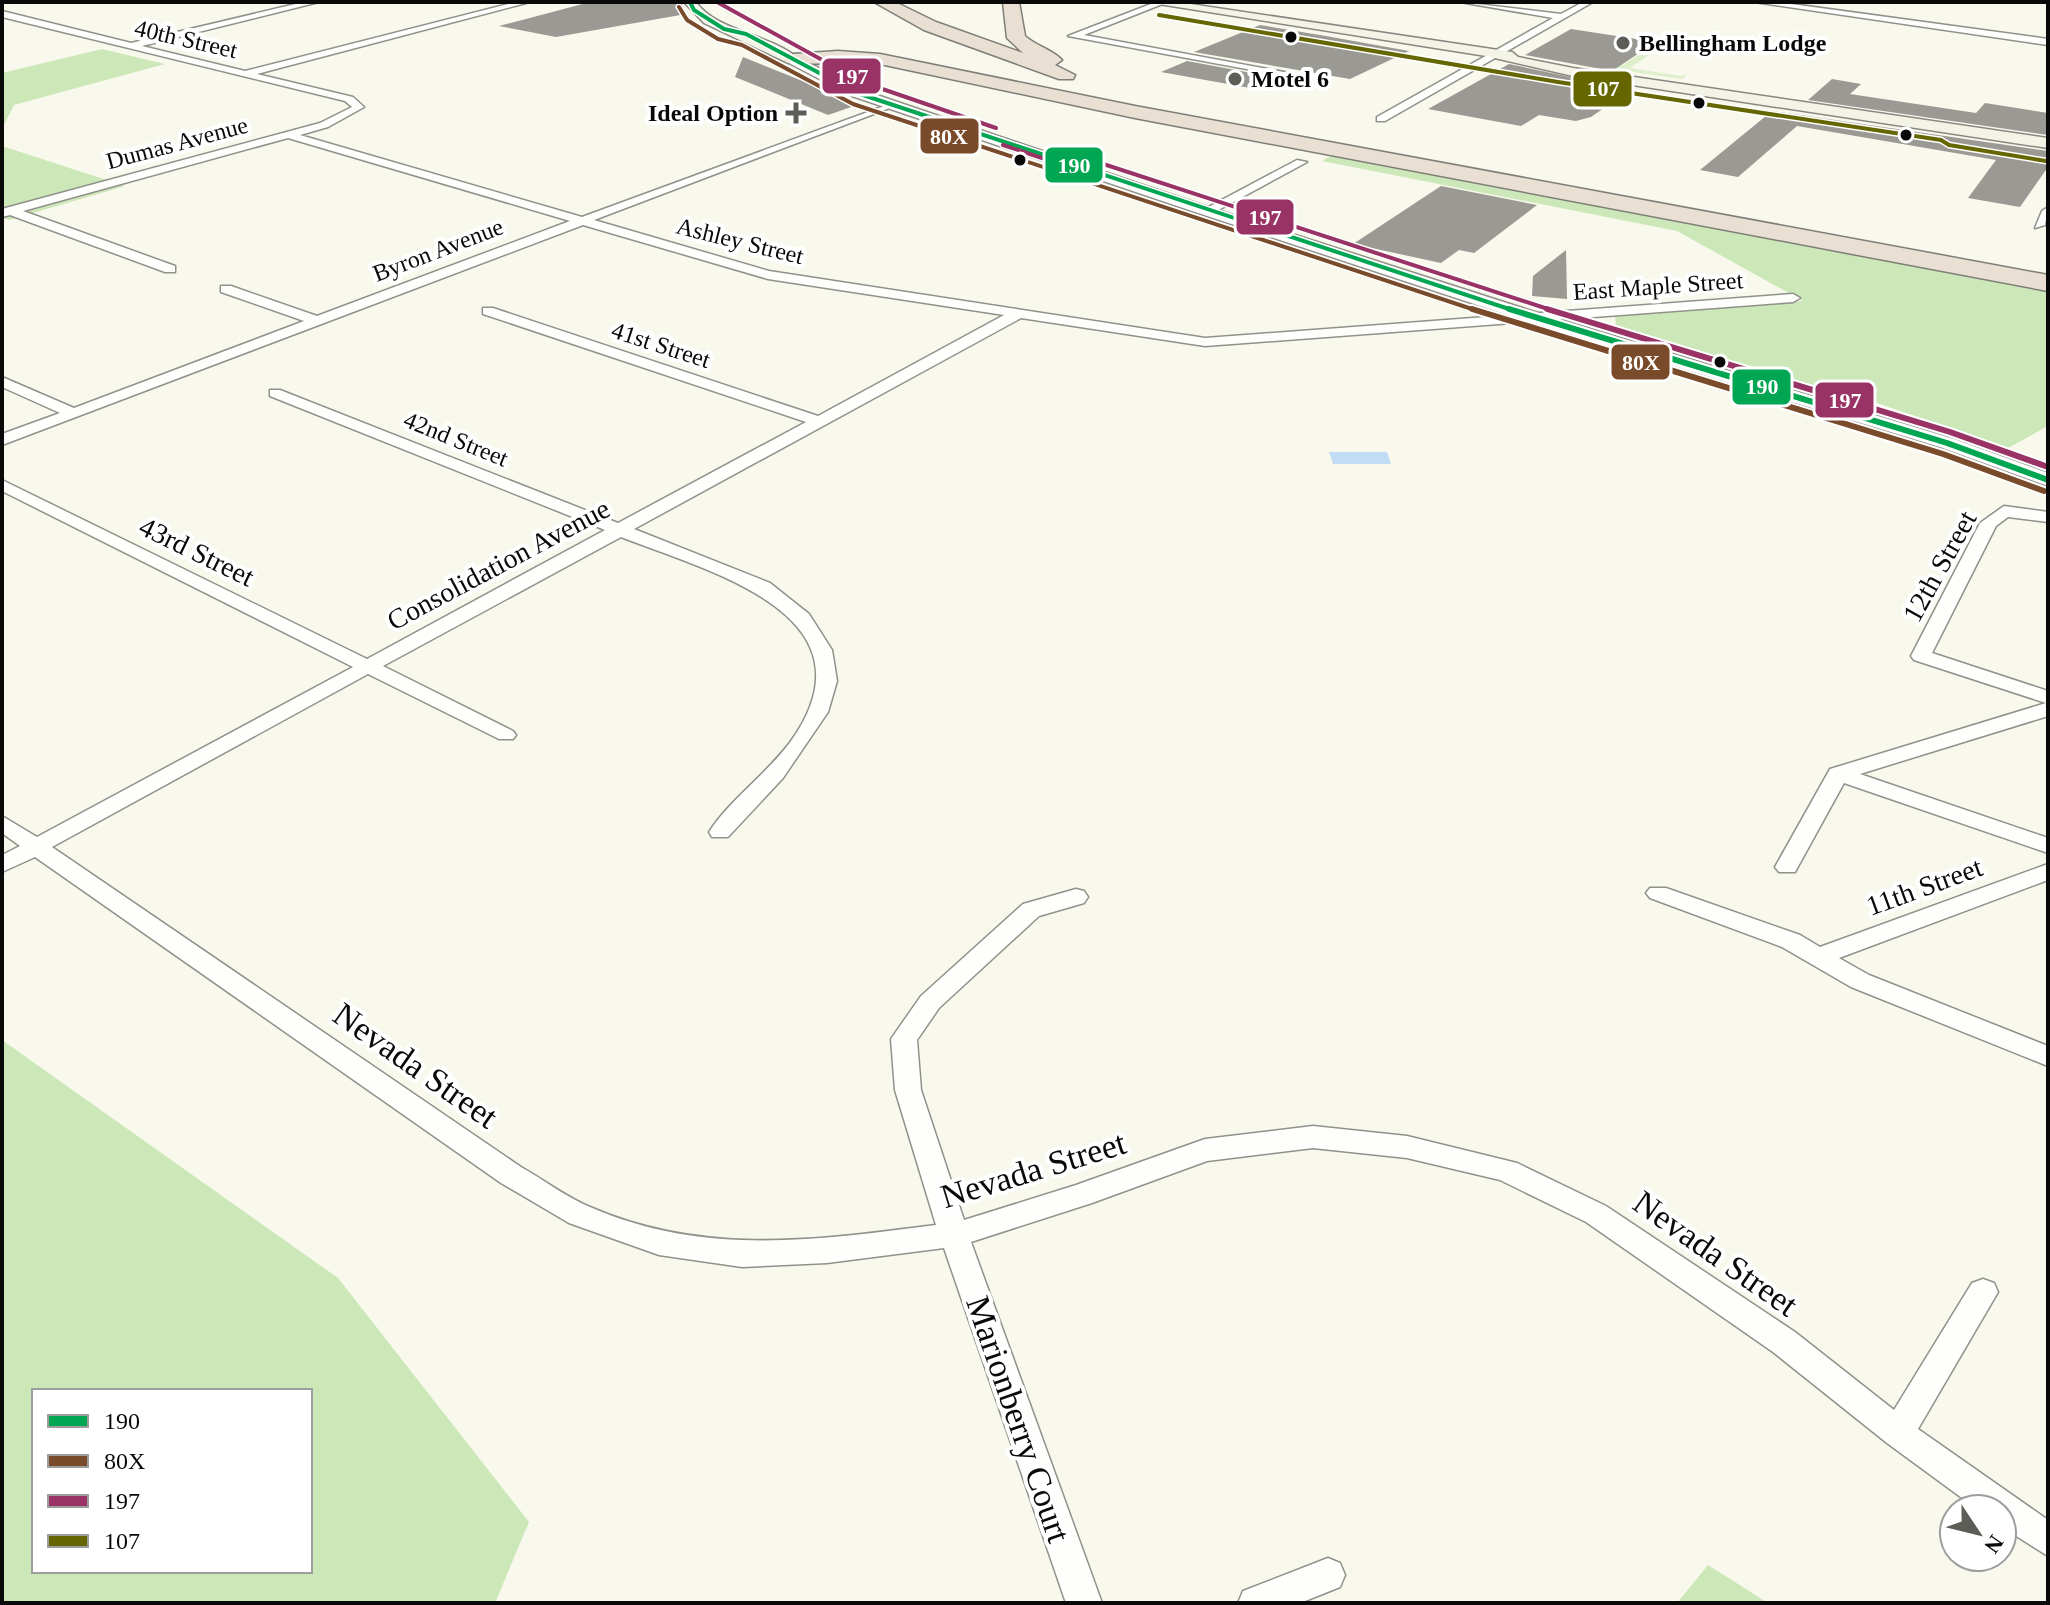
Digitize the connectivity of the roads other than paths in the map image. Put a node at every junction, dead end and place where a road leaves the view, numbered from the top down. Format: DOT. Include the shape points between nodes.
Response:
graph roads {
  1 [pos="315,2"];
  2 [pos="526,2"];
  3 [pos="691,2"];
  4 [pos="882,2"];
  5 [pos="1011,2"];
  6 [pos="1152,2"];
  7 [pos="1162,2"];
  8 [pos="1464,2"];
  9 [pos="1589,2"];
  10 [pos="1758,2"];
  11 [pos="262,4"];
  12 [pos="284,9"];
  13 [pos="861,9"];
  14 [pos="2,14"];
  15 [pos="1562,17"];
  16 [pos="2048,42"];
  17 [pos="128,46"];
  18 [pos="1493,56"];
  19 [pos="793,60"];
  20 [pos="1084,71"];
  21 [pos="247,73"];
  22 [pos="1290,74"];
  23 [pos="891,104"];
  24 [pos="1198,104"];
  25 [pos="359,107"];
  26 [pos="1381,119"];
  27 [pos="1948,129"];
  28 [pos="1234,130"];
  29 [pos="1324,132"];
  30 [pos="289,135"];
  31 [pos="2048,143"];
  32 [pos="2048,149"];
  33 [pos="1301,162"];
  34 [pos="1207,211"];
  35 [pos="2048,211"];
  36 [pos="6,212"];
  37 [pos="583,221"];
  38 [pos="2039,225"];
  39 [pos="2048,267"];
  40 [pos="170,269"];
  41 [pos="2048,283"];
  42 [pos="226,289"];
  43 [pos="1793,298"];
  44 [pos="488,311"];
  45 [pos="1021,312"];
  46 [pos="1535,318"];
  47 [pos="317,321"];
  48 [pos="1239,340"];
  49 [pos="2,381"];
  50 [pos="275,393"];
  51 [pos="73,413"];
  52 [pos="820,422"];
  53 [pos="2,440"];
  54 [pos="2048,480"];
  55 [pos="2,485"];
  56 [pos="2048,517"];
  57 [pos="620,530"];
  58 [pos="368,667"];
  59 [pos="2048,698"];
  60 [pos="2048,709"];
  61 [pos="506,735"];
  62 [pos="1838,774"];
  63 [pos="2,823"];
  64 [pos="720,832"];
  65 [pos="37,846"];
  66 [pos="2048,846"];
  67 [pos="2,865"];
  68 [pos="1787,867"];
  69 [pos="2048,872"];
  70 [pos="1658,893"];
  71 [pos="1076,897"];
  72 [pos="1826,960"];
  73 [pos="2048,1056"];
  74 [pos="954,1235"];
  75 [pos="1983,1292"];
  76 [pos="1898,1433"];
  77 [pos="2048,1540"];
  78 [pos="1328,1575"];
  79 [pos="1084,1603"];
  80 [pos="1256,1603"];
  1 -- 12 [label="street"];
  2 -- 21 [label="street"];
  3 -- 19 [label="main road" via="706,19"];
  4 -- 29 [label="highway" via="1047,70 1125,92"];
  5 -- 20 [label="highway" via="1016,38 1032,52"];
  6 -- 7 [label="main road"];
  7 -- 18 [label="main road"];
  7 -- 22 [label="street" via="1069,38"];
  8 -- 15 [label="street"];
  9 -- 15 [label="street"];
  10 -- 16 [label="street"];
  11 -- 12 [label="street"];
  12 -- 17 [label="street"];
  13 -- 28 [label="highway" via="882,24 948,52 1023,77"];
  14 -- 17 [label="street, 40th Street"];
  15 -- 18 [label="street"];
  17 -- 21 [label="street, 40th Street"];
  18 -- 26 [label="street"];
  18 -- 27 [label="main road"];
  19 -- 23 [label="street"];
  19 -- 28 [label="highway" via="880,59"];
  21 -- 25 [label="street, 40th Street" via="349,99"];
  23 -- 34 [label="street"];
  23 -- 37 [label="street, Byron Avenue"];
  24 -- 29 [label="highway"];
  25 -- 30 [label="street, Dumas Avenue" via="339,120"];
  27 -- 31 [label="main road"];
  27 -- 32 [label="main road"];
  28 -- 41 [label="highway"];
  29 -- 39 [label="highway"];
  30 -- 36 [label="street, Dumas Avenue"];
  30 -- 37 [label="street, Ashley Street"];
  33 -- 34 [label="street"];
  34 -- 46 [label="street"];
  35 -- 38 [label="street"];
  36 -- 40 [label="street"];
  37 -- 45 [label="street, Ashley Street" via="768,275"];
  37 -- 47 [label="street, Byron Avenue"];
  42 -- 47 [label="street"];
  43 -- 46 [label="street, East Maple Street"];
  44 -- 52 [label="street, 41st Street"];
  45 -- 48 [label="street, Ashley Street" via="1205,342"];
  45 -- 52 [label="street, Consolidation Avenue"];
  46 -- 48 [label="street, East Maple Street"];
  46 -- 54 [label="street" via="1921,434"];
  47 -- 51 [label="street, Byron Avenue"];
  49 -- 51 [label="street"];
  50 -- 57 [label="street, 42nd Street"];
  51 -- 53 [label="street, Byron Avenue"];
  52 -- 57 [label="street, Consolidation Avenue"];
  55 -- 58 [label="street, 43rd Street"];
  56 -- 59 [label="street, 12th Street" via="2004,511 1989,523 1921,656"];
  57 -- 58 [label="street, Consolidation Avenue"];
  57 -- 64 [label="street, 42nd Street" via="763,587 787,602 817,640 827,687 813,728"];
  58 -- 61 [label="street, 43rd Street"];
  58 -- 65 [label="street, Consolidation Avenue"];
  60 -- 62 [label="street"];
  62 -- 66 [label="street"];
  62 -- 68 [label="street"];
  63 -- 65 [label="street, Nevada Street"];
  65 -- 67 [label="street, Consolidation Avenue"];
  65 -- 74 [label="street, Nevada Street" via="498,1166 579,1215 659,1243 742,1255 827,1251"];
  69 -- 72 [label="street, 11th Street" via="1828,953"];
  70 -- 72 [label="street" via="1791,941"];
  71 -- 74 [label="street, Marionberry Court" via="1031,910 930,1002 904,1039 908,1090"];
  72 -- 73 [label="street" via="1860,981"];
  74 -- 76 [label="street, Nevada Street" via="1205,1150 1313,1137 1407,1147 1507,1171 1596,1214 1784,1342"];
  74 -- 79 [label="street, Marionberry Court"];
  75 -- 76 [label="street"];
  76 -- 77 [label="street, Nevada Street"];
  78 -- 80 [label="street"];
}
